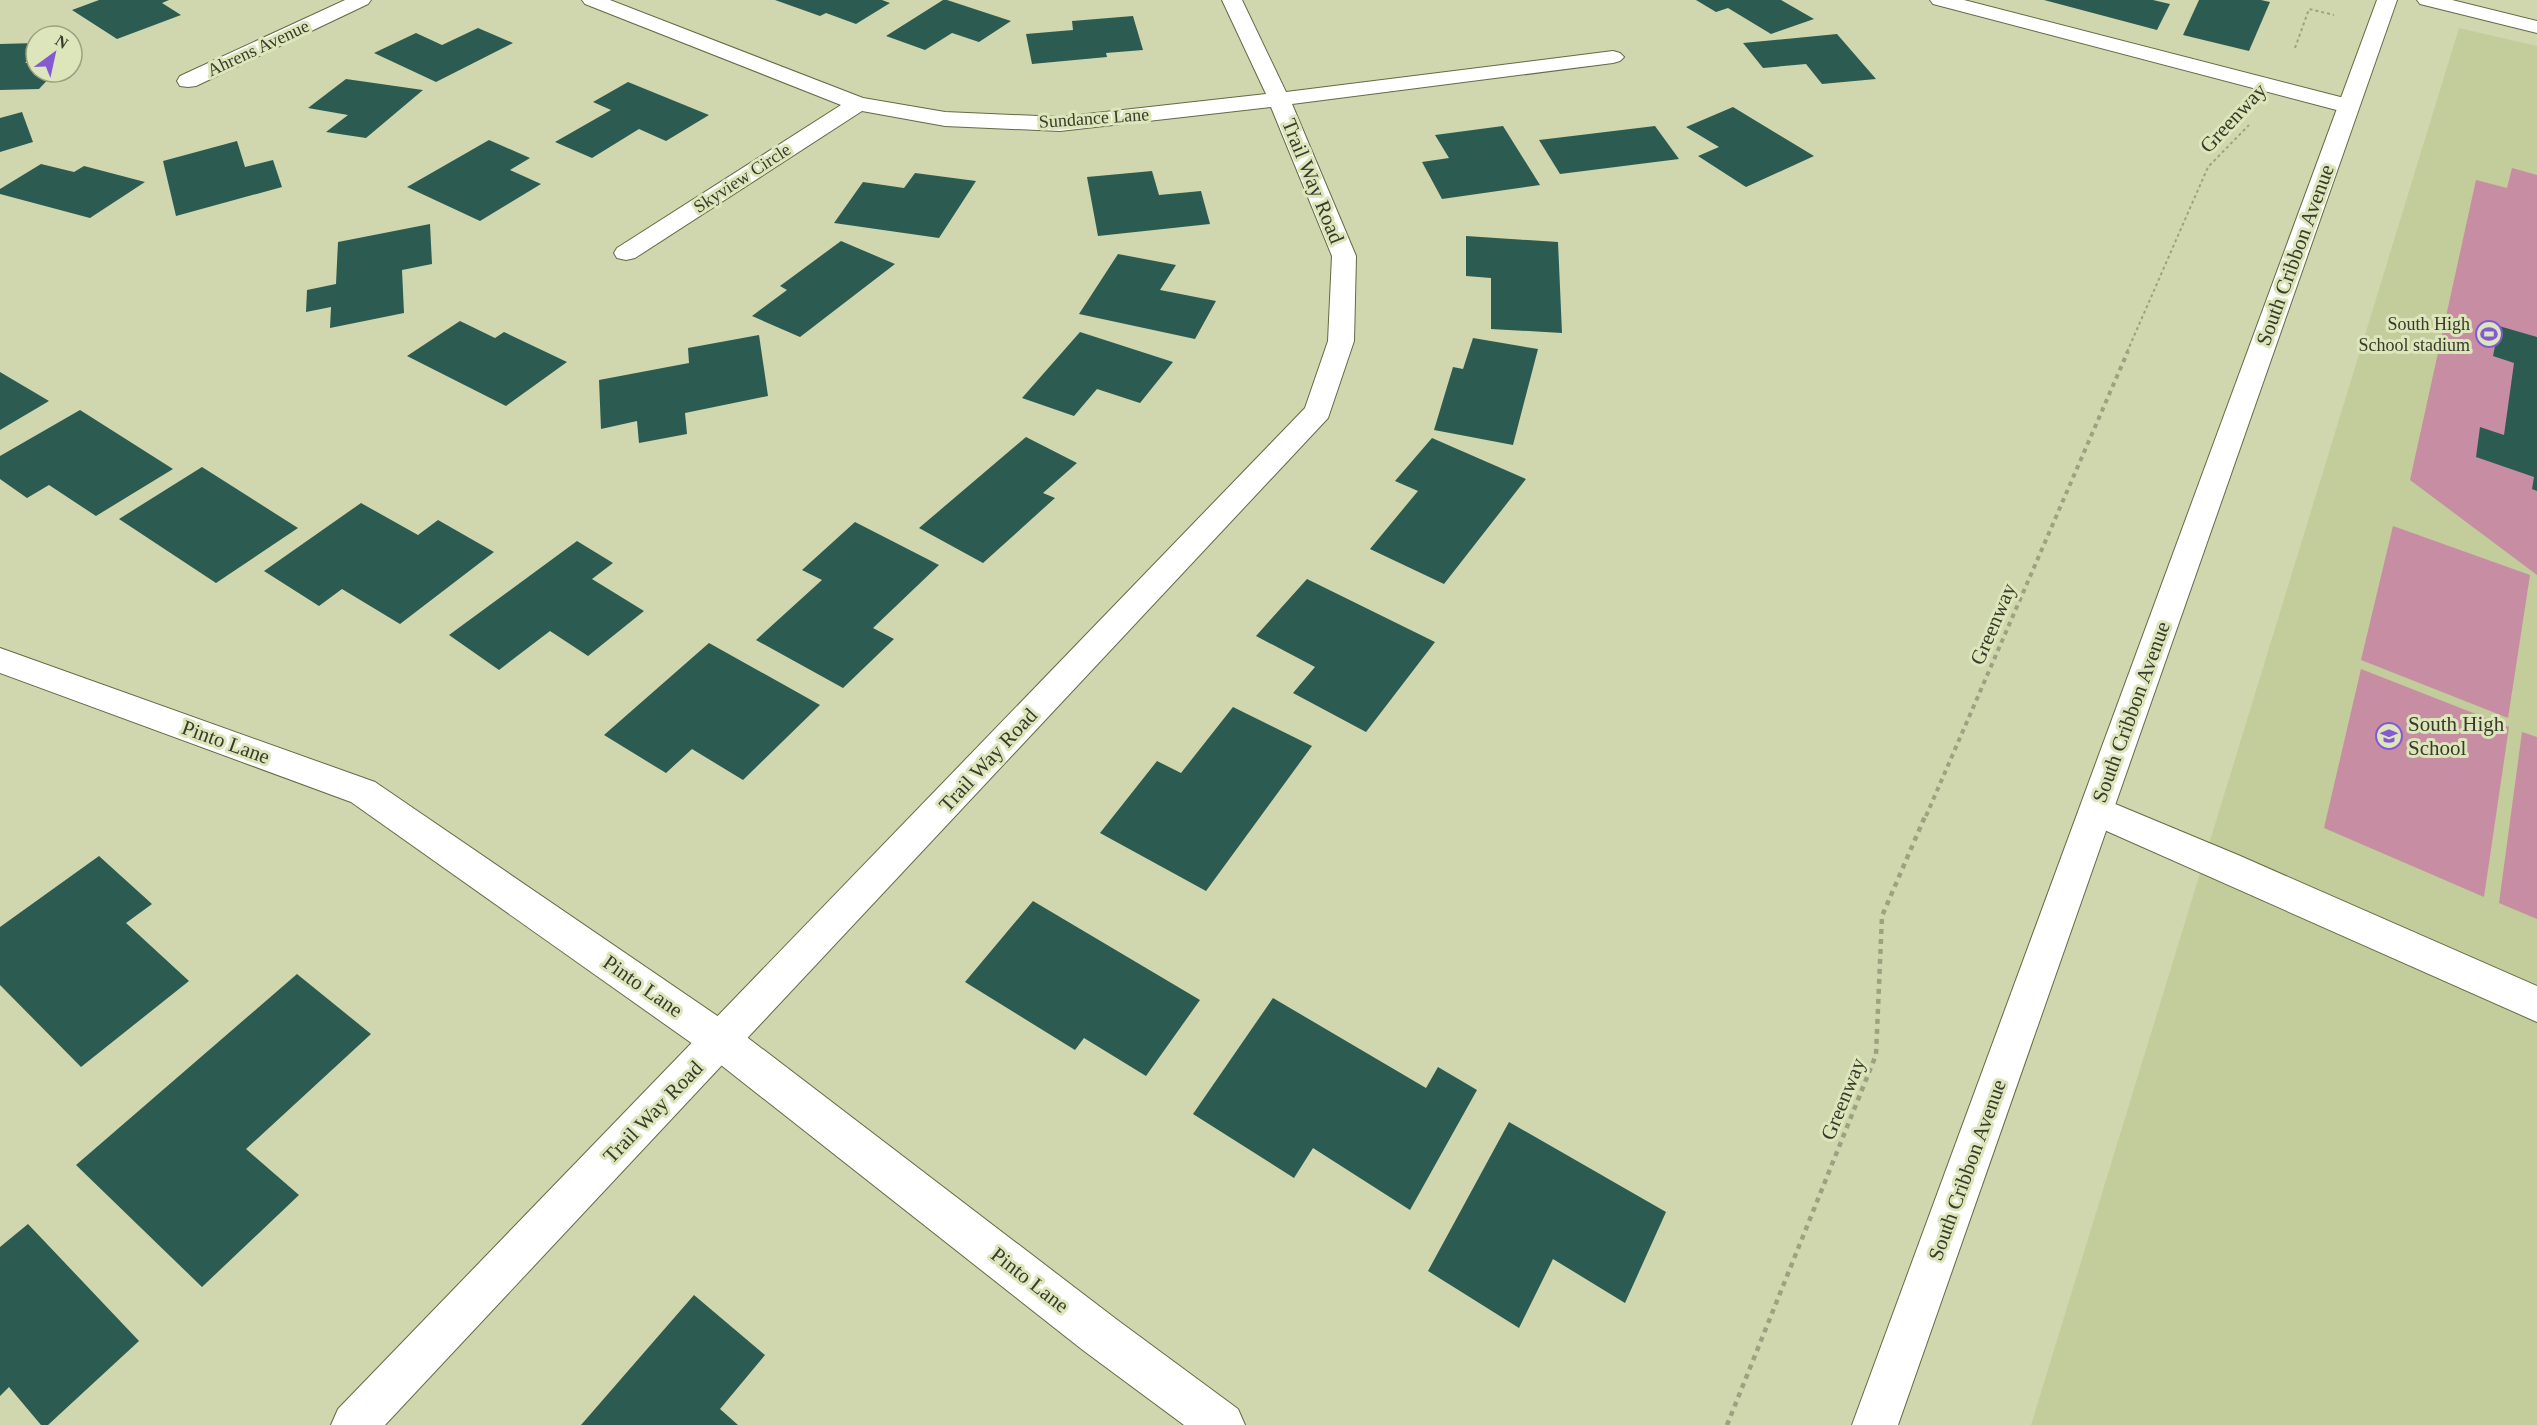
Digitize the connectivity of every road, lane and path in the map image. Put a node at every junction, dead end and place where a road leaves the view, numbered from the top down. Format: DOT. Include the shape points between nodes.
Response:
graph roads {
  1 [pos="361,0"];
  2 [pos="592,0"];
  3 [pos="1232,0"];
  4 [pos="1940,0"];
  5 [pos="2427,0"];
  6 [pos="2382,13"];
  7 [pos="2537,27"];
  8 [pos="1613,57"];
  9 [pos="188,81"];
  10 [pos="2280,89"];
  11 [pos="1279,99"];
  12 [pos="858,104"];
  13 [pos="2348,106"];
  14 [pos="626,253"];
  15 [pos="0,660"];
  16 [pos="2096,811"];
  17 [pos="2537,1004"];
  18 [pos="721,1041"];
  19 [pos="354,1425"];
  20 [pos="1222,1425"];
  21 [pos="1727,1425"];
  22 [pos="1875,1425"];
  1 -- 9 [label="street, Ahrens Avenue"];
  2 -- 12 [label="street, Sundance Lane"];
  3 -- 11 [label="street, Trail Way Road"];
  4 -- 10 [label="street"];
  5 -- 7 [label="street"];
  6 -- 10 [label="path, Greenway" via="2309,9"];
  6 -- 13 [label="street, South Cribbon Avenue"];
  8 -- 11 [label="street, Sundance Lane"];
  10 -- 13 [label="street"];
  10 -- 21 [label="path, Greenway" via="2208,167 1882,915 1876,1055"];
  11 -- 12 [label="street, Sundance Lane" via="1060,124 945,119"];
  11 -- 18 [label="street, Trail Way Road" via="1344,256 1341,341 1318,412"];
  12 -- 14 [label="street, Skyview Circle"];
  13 -- 16 [label="street, South Cribbon Avenue"];
  15 -- 18 [label="street, Pinto Lane" via="363,792"];
  16 -- 17 [label="street"];
  16 -- 22 [label="street, South Cribbon Avenue"];
  18 -- 19 [label="street, Trail Way Road"];
  18 -- 20 [label="street, Pinto Lane"];
}
